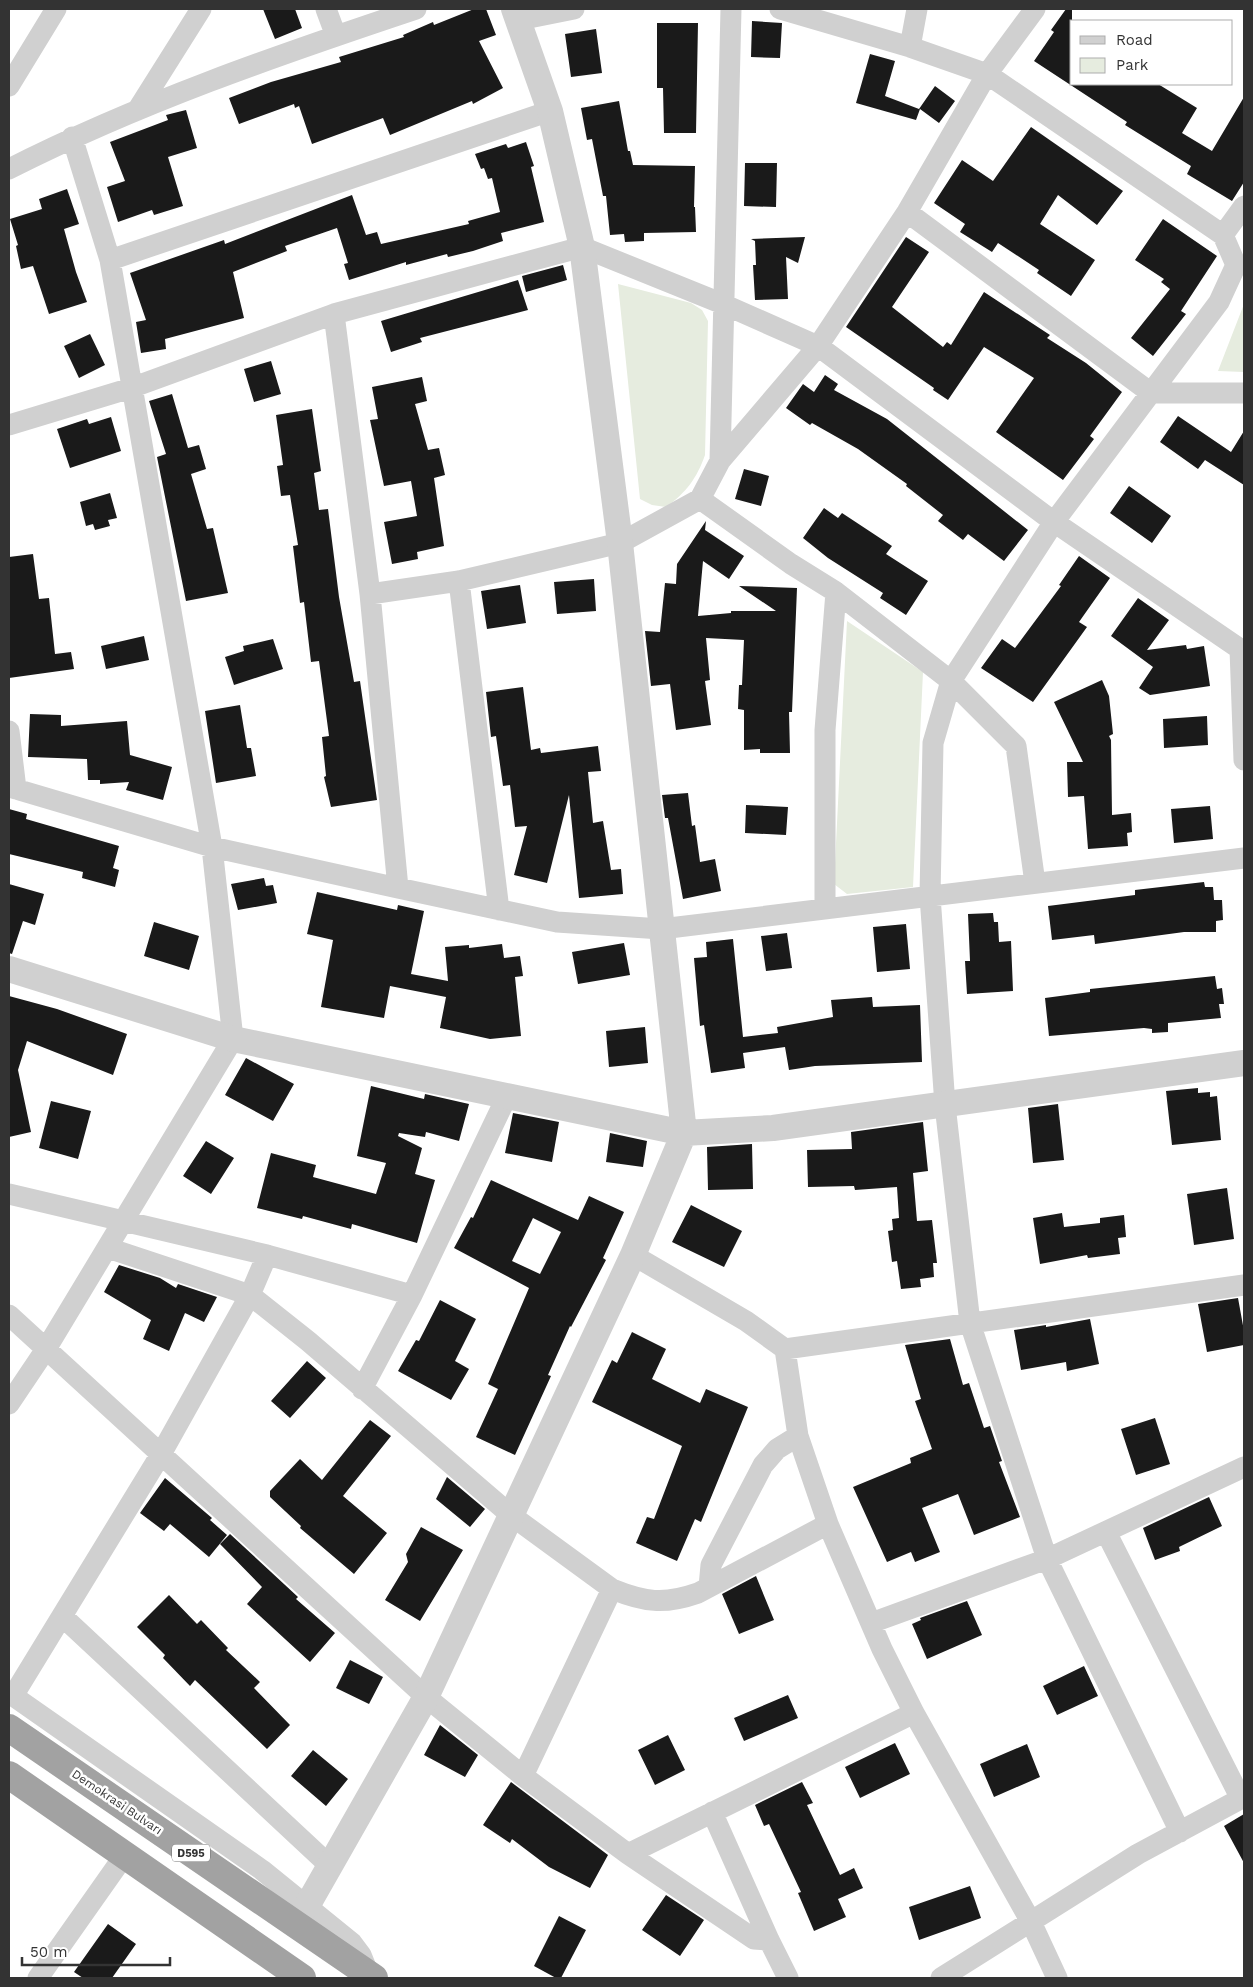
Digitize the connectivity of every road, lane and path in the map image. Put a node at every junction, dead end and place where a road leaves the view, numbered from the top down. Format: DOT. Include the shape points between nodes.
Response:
graph roads {
  1 [pos="56,9"];
  2 [pos="201,9"];
  3 [pos="326,9"];
  4 [pos="416,9"];
  5 [pos="574,9"];
  6 [pos="731,9"];
  7 [pos="780,9"];
  8 [pos="917,9"];
  9 [pos="1035,9"];
  10 [pos="516,14"];
  11 [pos="336,36"];
  12 [pos="910,47"];
  13 [pos="987,74"];
  14 [pos="9,86"];
  15 [pos="138,109"];
  16 [pos="550,111"];
  17 [pos="72,137"];
  18 [pos="9,169"];
  19 [pos="1244,206"];
  20 [pos="907,212"];
  21 [pos="1223,235"];
  22 [pos="582,247"];
  23 [pos="110,260"];
  24 [pos="723,304"];
  25 [pos="334,314"];
  26 [pos="818,346"];
  27 [pos="131,388"];
  28 [pos="1151,393"];
  29 [pos="1244,393"];
  30 [pos="9,425"];
  31 [pos="720,460"];
  32 [pos="700,499"];
  33 [pos="1054,522"];
  34 [pos="620,543"];
  35 [pos="459,581"];
  36 [pos="836,592"];
  37 [pos="370,594"];
  38 [pos="1242,649"];
  39 [pos="951,681"];
  40 [pos="9,731"];
  41 [pos="1244,760"];
  42 [pos="13,788"];
  43 [pos="212,847"];
  44 [pos="1244,858"];
  45 [pos="1035,883"];
  46 [pos="398,888"];
  47 [pos="930,896"];
  48 [pos="825,909"];
  49 [pos="499,910"];
  50 [pos="661,929"];
  51 [pos="9,969"];
  52 [pos="233,1039"];
  53 [pos="1244,1063"];
  54 [pos="507,1096"];
  55 [pos="945,1105"];
  56 [pos="684,1133"];
  57 [pos="9,1194"];
  58 [pos="125,1221"];
  59 [pos="108,1248"];
  60 [pos="267,1255"];
  61 [pos="633,1255"];
  62 [pos="1244,1285"];
  63 [pos="250,1295"];
  64 [pos="412,1295"];
  65 [pos="9,1315"];
  66 [pos="970,1323"];
  67 [pos="46,1349"];
  68 [pos="785,1349"];
  69 [pos="362,1389"];
  70 [pos="9,1404"];
  71 [pos="798,1436"];
  72 [pos="161,1454"];
  73 [pos="1244,1467"];
  74 [pos="512,1516"];
  75 [pos="828,1524"];
  76 [pos="1106,1532"];
  77 [pos="1047,1559"];
  78 [pos="709,1587"];
  79 [pos="612,1589"];
  80 [pos="62,1616"];
  81 [pos="871,1623"];
  82 [pos="11,1695"];
  83 [pos="426,1697"];
  84 [pos="914,1713"];
  85 [pos="9,1728"];
  86 [pos="9,1775"];
  87 [pos="523,1776"];
  88 [pos="1242,1798"];
  89 [pos="712,1812"];
  90 [pos="1180,1832"];
  91 [pos="628,1854"];
  92 [pos="124,1856"];
  93 [pos="329,1865"];
  94 [pos="307,1906"];
  95 [pos="1031,1922"];
  96 [pos="769,1940"];
  97 [pos="371,1977"];
  98 [pos="38,1978"];
  99 [pos="302,1978"];
  100 [pos="788,1978"];
  101 [pos="941,1978"];
  102 [pos="1057,1978"];
  1 -- 14 [label="street"];
  2 -- 15 [label="street"];
  3 -- 11 [label="street"];
  4 -- 11 [label="street"];
  5 -- 10 [label="street"];
  6 -- 24 [label="street"];
  7 -- 12 [label="street"];
  8 -- 12 [label="street"];
  9 -- 13 [label="street"];
  10 -- 16 [label="street"];
  11 -- 15 [label="street"];
  12 -- 13 [label="street"];
  13 -- 20 [label="street"];
  13 -- 21 [label="street"];
  15 -- 17 [label="street"];
  16 -- 22 [label="street"];
  16 -- 23 [label="street"];
  17 -- 18 [label="street"];
  17 -- 23 [label="street"];
  19 -- 21 [label="street"];
  20 -- 26 [label="street"];
  20 -- 28 [label="street"];
  21 -- 28 [label="street" via="1236,266 1219,302"];
  22 -- 24 [label="street"];
  22 -- 25 [label="street"];
  22 -- 34 [label="street"];
  23 -- 27 [label="street"];
  24 -- 26 [label="street"];
  24 -- 31 [label="street"];
  25 -- 27 [label="street"];
  25 -- 37 [label="street"];
  26 -- 31 [label="street"];
  26 -- 33 [label="street"];
  27 -- 30 [label="street"];
  27 -- 43 [label="street"];
  28 -- 29 [label="street"];
  28 -- 33 [label="street"];
  31 -- 32 [label="street"];
  32 -- 34 [label="street"];
  32 -- 36 [label="street" via="790,564"];
  33 -- 38 [label="street"];
  33 -- 39 [label="street"];
  34 -- 35 [label="street"];
  34 -- 50 [label="street"];
  35 -- 37 [label="street"];
  35 -- 49 [label="street"];
  36 -- 39 [label="street"];
  36 -- 48 [label="street" via="825,730"];
  37 -- 46 [label="street"];
  38 -- 41 [label="street"];
  39 -- 45 [label="street" via="1016,746"];
  39 -- 47 [label="street" via="933,743"];
  40 -- 42 [label="street"];
  42 -- 43 [label="street"];
  43 -- 46 [label="street"];
  43 -- 52 [label="street"];
  44 -- 45 [label="street"];
  45 -- 47 [label="street"];
  46 -- 49 [label="street"];
  47 -- 48 [label="street"];
  47 -- 55 [label="street"];
  48 -- 50 [label="street"];
  49 -- 50 [label="street" via="557,922"];
  50 -- 56 [label="street"];
  51 -- 52 [label="street"];
  52 -- 54 [label="street"];
  52 -- 58 [label="street"];
  53 -- 55 [label="street"];
  54 -- 56 [label="street"];
  54 -- 64 [label="street"];
  55 -- 56 [label="street" via="773,1128"];
  55 -- 66 [label="street"];
  56 -- 61 [label="street"];
  57 -- 58 [label="street"];
  58 -- 59 [label="street"];
  58 -- 60 [label="street"];
  59 -- 63 [label="street"];
  59 -- 67 [label="street"];
  60 -- 63 [label="street"];
  60 -- 64 [label="street"];
  61 -- 68 [label="street" via="746,1321"];
  61 -- 74 [label="street"];
  62 -- 66 [label="street"];
  63 -- 69 [label="street"];
  63 -- 72 [label="street"];
  64 -- 69 [label="street"];
  65 -- 67 [label="street"];
  66 -- 68 [label="street"];
  66 -- 77 [label="street"];
  67 -- 70 [label="street"];
  67 -- 72 [label="street"];
  68 -- 71 [label="street"];
  69 -- 74 [label="street"];
  71 -- 75 [label="street"];
  71 -- 78 [label="street" via="777,1449 763,1465 711,1565"];
  72 -- 80 [label="street"];
  72 -- 83 [label="street"];
  73 -- 76 [label="street"];
  74 -- 79 [label="street"];
  74 -- 83 [label="street"];
  75 -- 78 [label="street"];
  75 -- 81 [label="street"];
  76 -- 77 [label="street"];
  76 -- 88 [label="street"];
  77 -- 81 [label="street"];
  77 -- 90 [label="street"];
  78 -- 79 [label="street" via="679,1600 662,1602 628,1596"];
  79 -- 87 [label="street"];
  80 -- 82 [label="street"];
  80 -- 93 [label="street"];
  81 -- 84 [label="street"];
  82 -- 94 [label="street" via="255,1864"];
  83 -- 87 [label="street"];
  83 -- 93 [label="street"];
  84 -- 89 [label="street"];
  84 -- 95 [label="street"];
  85 -- 97 [label="highway, Demokrasi Bulvarı / D595"];
  86 -- 92 [label="highway"];
  87 -- 91 [label="street"];
  88 -- 90 [label="street"];
  89 -- 91 [label="street"];
  89 -- 96 [label="street"];
  90 -- 95 [label="street" via="1138,1854"];
  91 -- 96 [label="street" via="754,1939"];
  92 -- 98 [label="street"];
  92 -- 99 [label="highway"];
  93 -- 94 [label="street"];
  94 -- 97 [label="street" via="352,1944"];
  95 -- 101 [label="street"];
  95 -- 102 [label="street"];
  96 -- 100 [label="street"];
}
